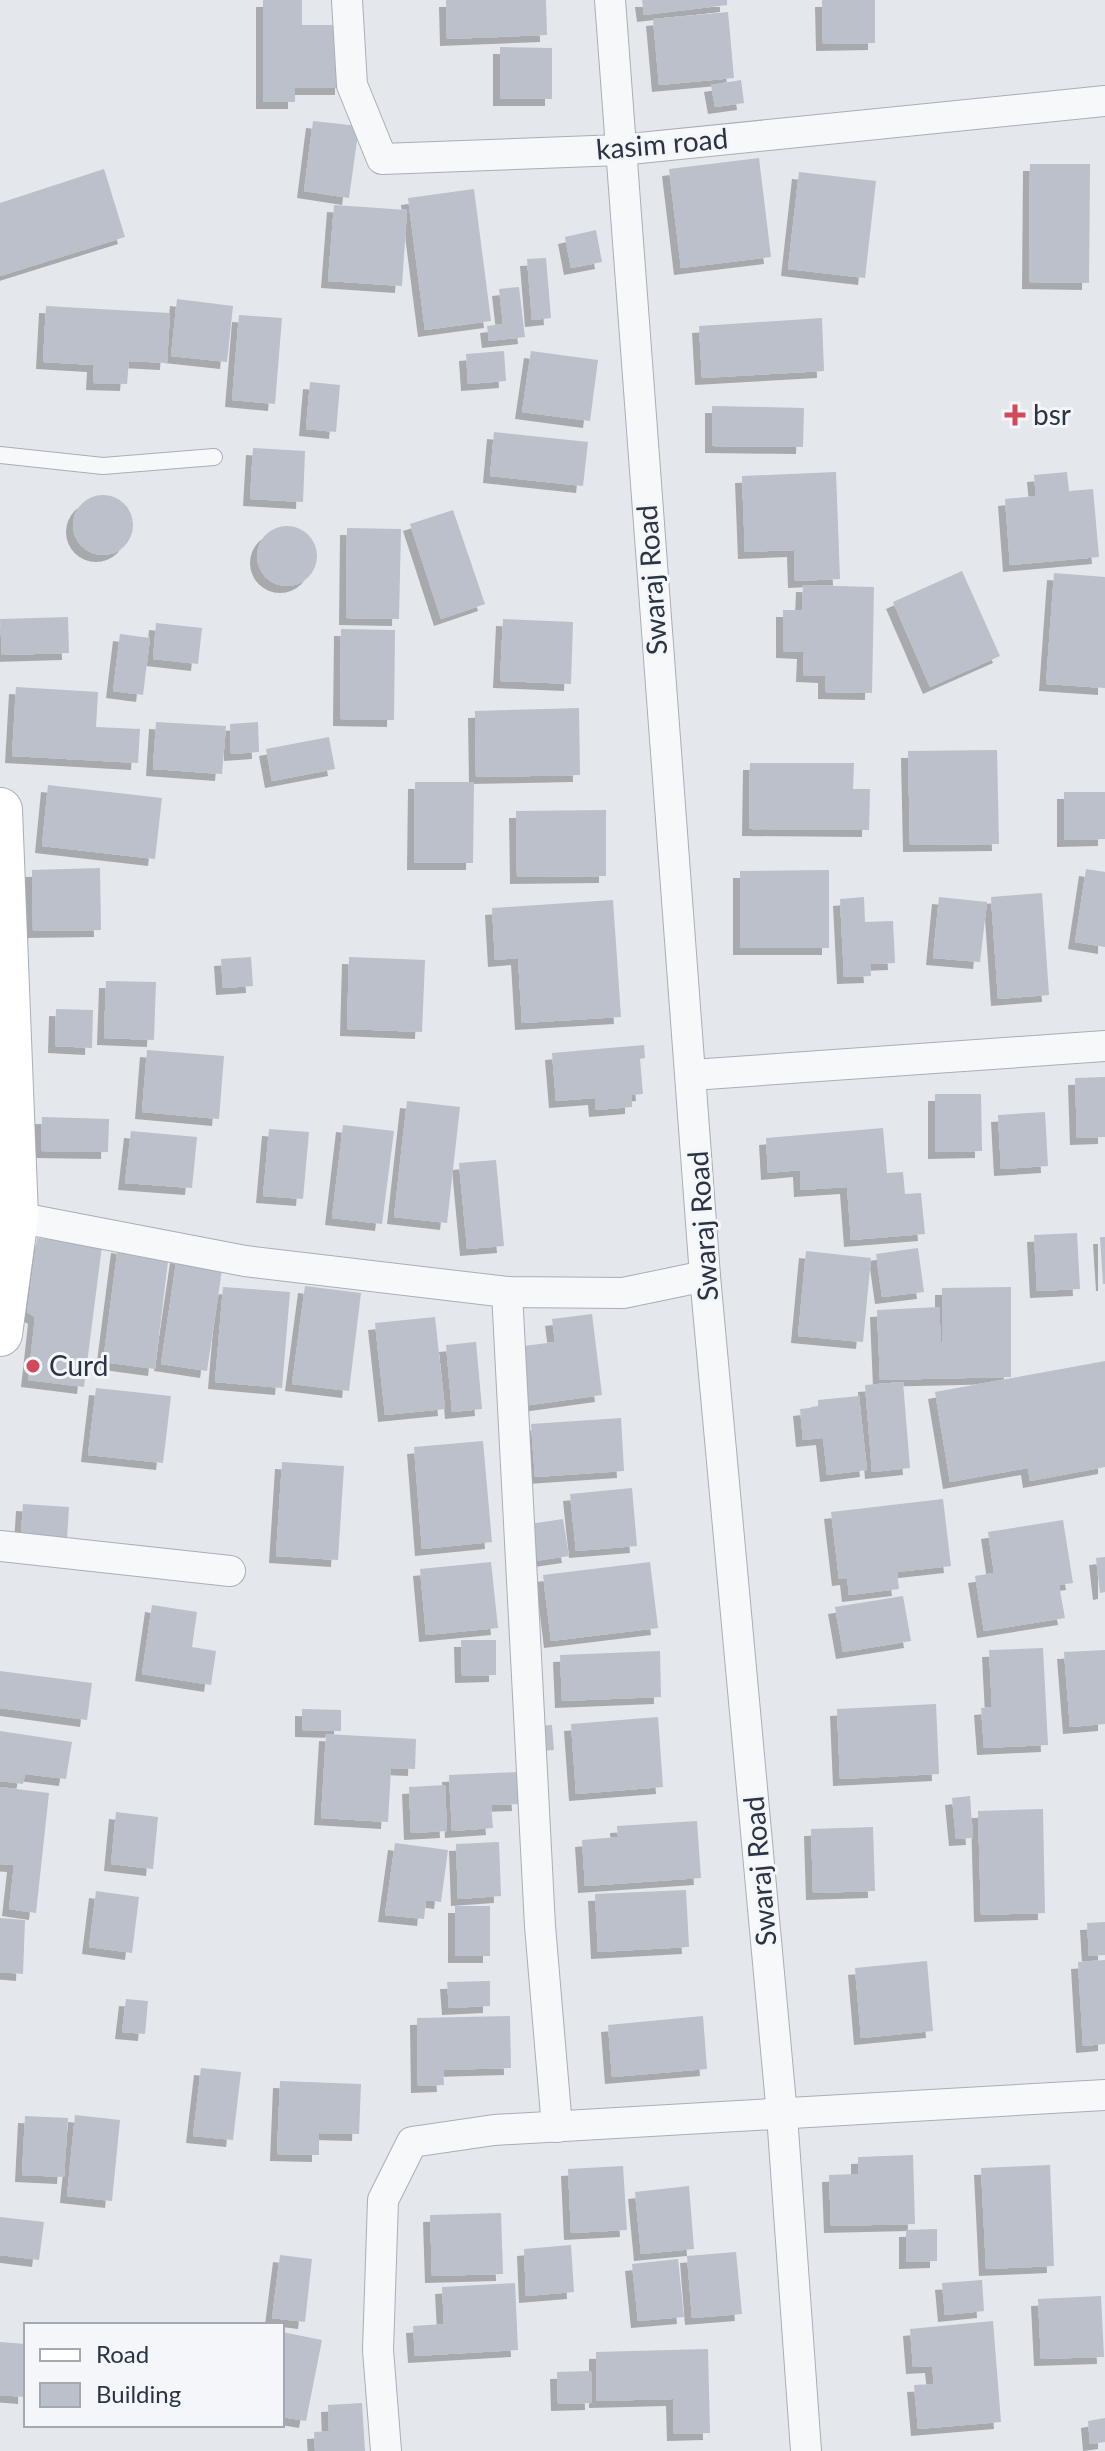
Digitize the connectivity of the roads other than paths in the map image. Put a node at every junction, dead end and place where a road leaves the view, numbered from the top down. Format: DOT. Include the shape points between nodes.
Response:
graph roads {
  1 [pos="347,0"];
  2 [pos="610,0"];
  3 [pos="1105,101"];
  4 [pos="620,150"];
  5 [pos="0,455"];
  6 [pos="214,457"];
  7 [pos="1,827"];
  8 [pos="1105,1046"];
  9 [pos="692,1075"];
  10 [pos="16,1217"];
  11 [pos="705,1276"];
  12 [pos="507,1292"];
  13 [pos="0,1334"];
  14 [pos="0,1546"];
  15 [pos="230,1571"];
  16 [pos="1105,2095"];
  17 [pos="782,2115"];
  18 [pos="557,2127"];
  19 [pos="386,2451"];
  20 [pos="806,2451"];
  1 -- 4 [label="street, kasim road" via="352,85 382,159"];
  2 -- 4 [label="street, Swaraj Road"];
  3 -- 4 [label="street, kasim road"];
  4 -- 9 [label="street, Swaraj Road"];
  5 -- 6 [label="lane" via="103,466"];
  7 -- 10 [label="street"];
  8 -- 9 [label="street"];
  9 -- 11 [label="street, Swaraj Road"];
  10 -- 12 [label="street" via="245,1261"];
  10 -- 13 [label="street"];
  11 -- 12 [label="street" via="623,1293"];
  11 -- 17 [label="street, Swaraj Road"];
  12 -- 18 [label="street" via="540,1926"];
  14 -- 15 [label="street"];
  16 -- 17 [label="street"];
  17 -- 18 [label="street"];
  17 -- 20 [label="street, Swaraj Road"];
  18 -- 19 [label="street" via="412,2142 383,2200 378,2350"];
}
